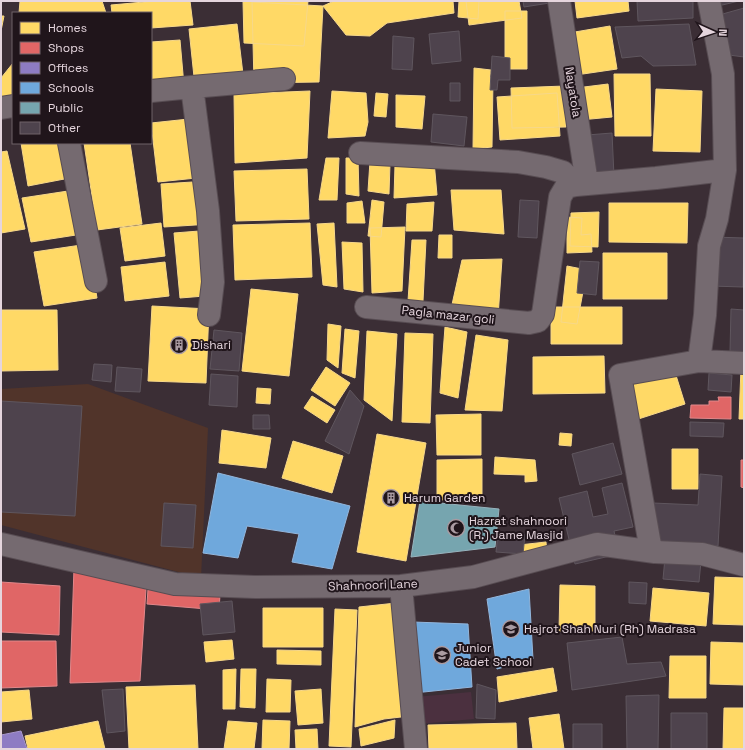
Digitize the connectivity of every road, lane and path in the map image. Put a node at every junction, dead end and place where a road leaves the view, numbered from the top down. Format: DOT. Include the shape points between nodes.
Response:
graph roads {
  1 [pos="560,1"];
  2 [pos="709,1"];
  3 [pos="284,79"];
  4 [pos="192,87"];
  5 [pos="152,91"];
  6 [pos="12,106"];
  7 [pos="1,108"];
  8 [pos="69,144"];
  9 [pos="360,153"];
  10 [pos="725,170"];
  11 [pos="581,184"];
  12 [pos="96,281"];
  13 [pos="366,307"];
  14 [pos="209,315"];
  15 [pos="699,361"];
  16 [pos="744,363"];
  17 [pos="1,544"];
  18 [pos="655,552"];
  19 [pos="744,565"];
  20 [pos="401,586"];
  21 [pos="416,749"];
  1 -- 11 [label="street, Nayatola"];
  2 -- 10 [label="street" via="723,74"];
  3 -- 4 [label="street"];
  4 -- 5 [label="street"];
  4 -- 14 [label="street" via="214,282"];
  6 -- 7 [label="street"];
  8 -- 12 [label="street"];
  9 -- 11 [label="street" via="518,162 563,172"];
  10 -- 11 [label="street"];
  10 -- 15 [label="street" via="717,219 709,246"];
  11 -- 13 [label="street, Pagla mazar goli" via="566,187 560,197 543,314 538,321 529,323"];
  15 -- 16 [label="street"];
  15 -- 18 [label="street" via="620,375 650,545"];
  17 -- 20 [label="street, Shahnoori Lane" via="175,584 255,587"];
  18 -- 19 [label="street, Shahnoori Lane" via="702,554"];
  18 -- 20 [label="street, Shahnoori Lane" via="597,544 473,577"];
  20 -- 21 [label="street"];
}
